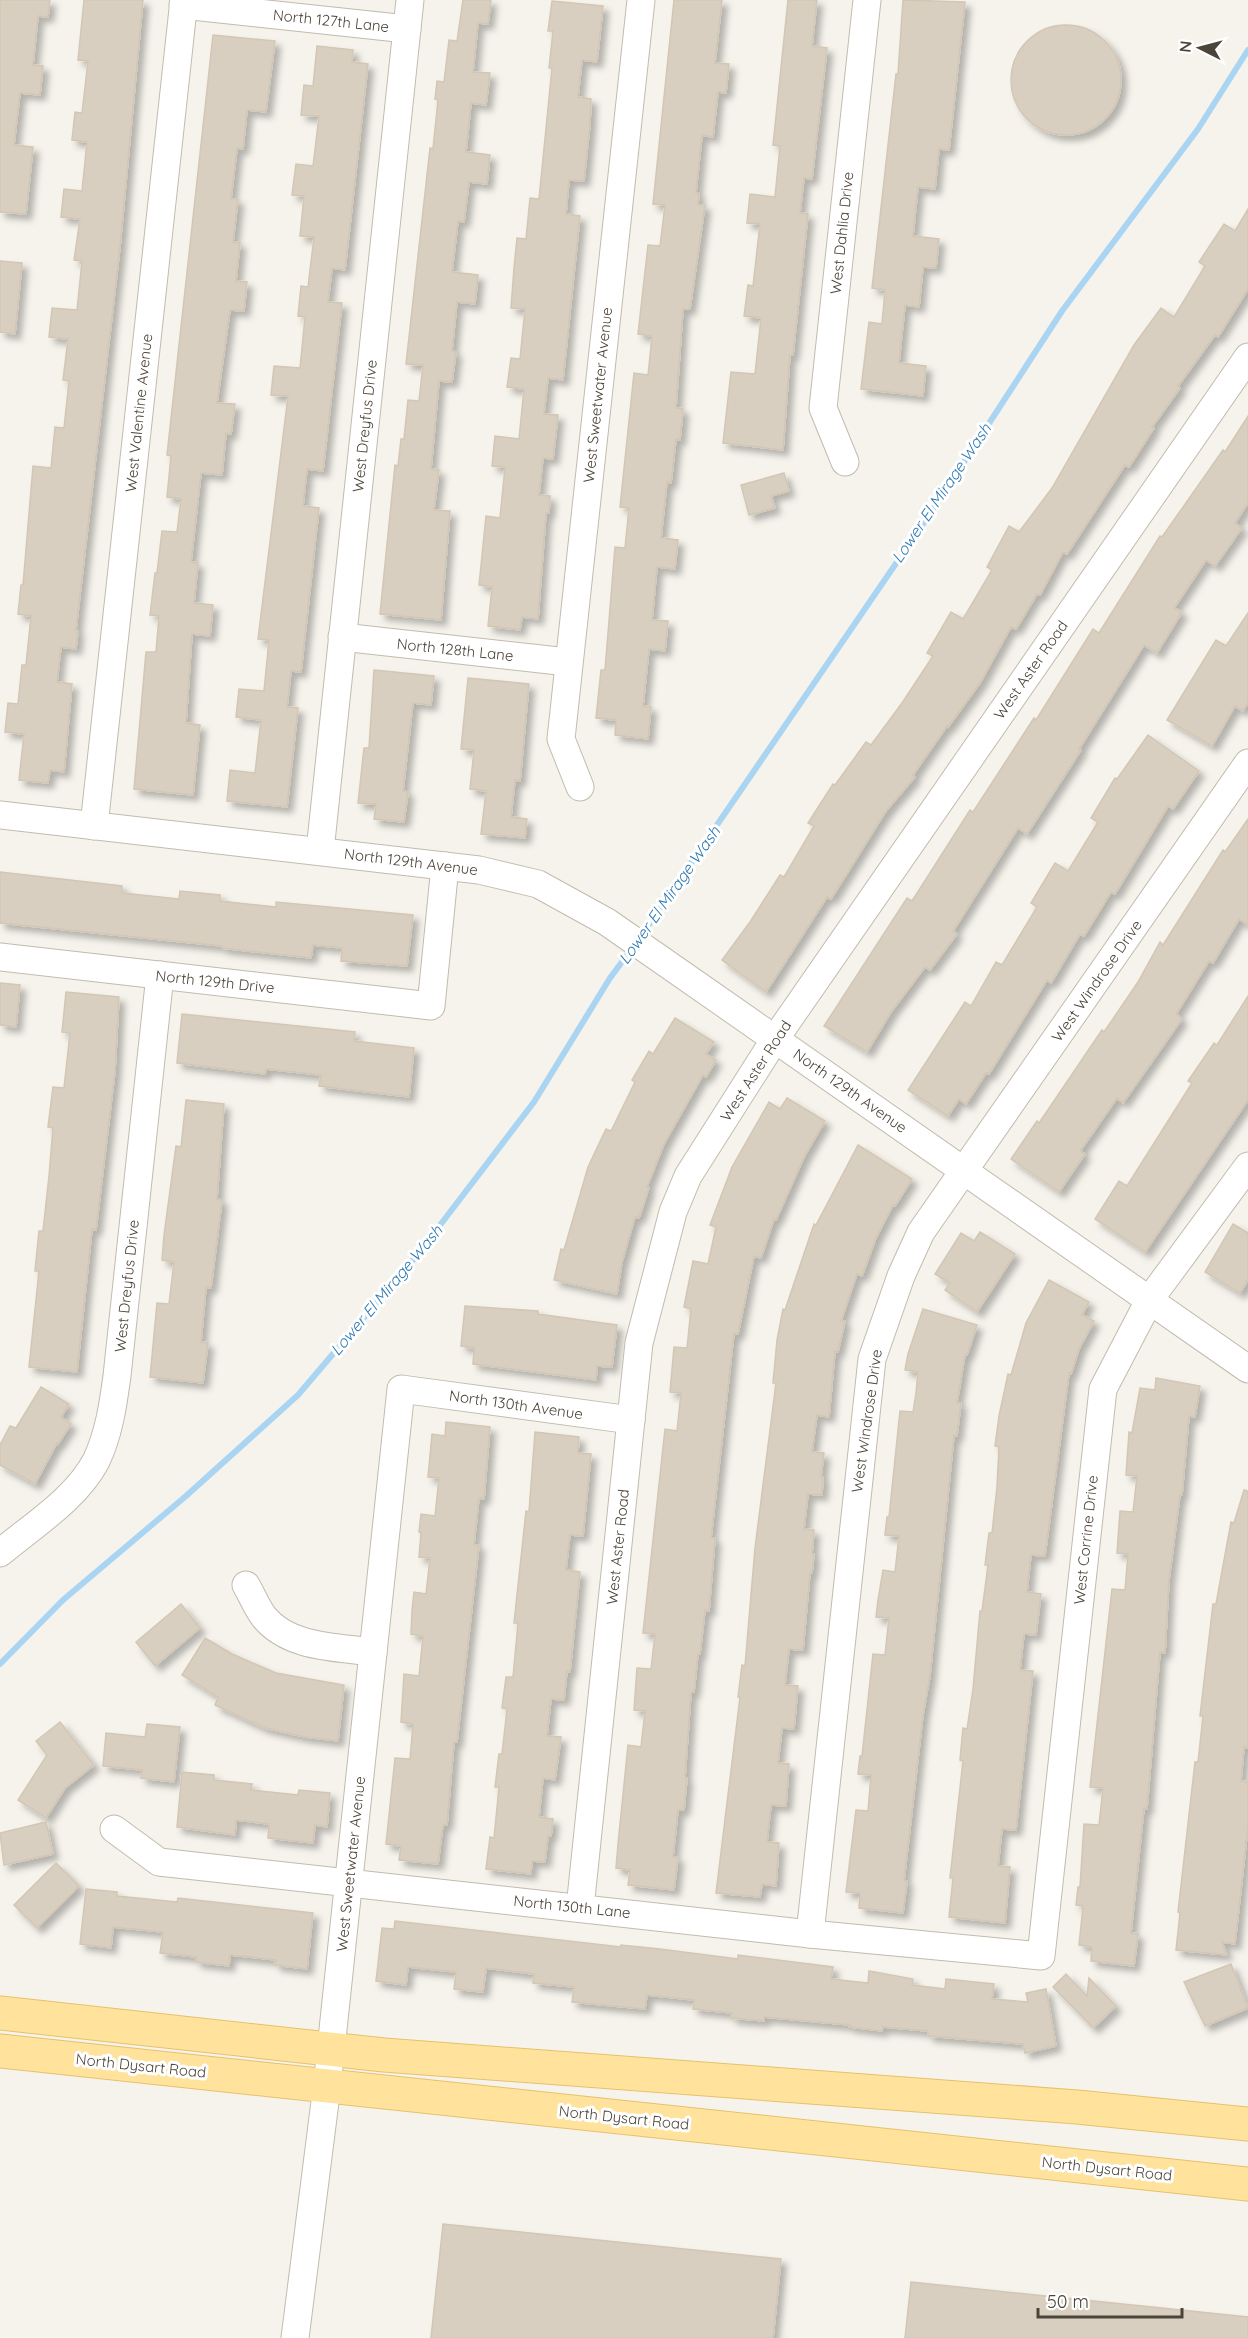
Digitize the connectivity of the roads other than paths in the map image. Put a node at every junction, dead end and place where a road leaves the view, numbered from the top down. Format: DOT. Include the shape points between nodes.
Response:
graph roads {
  1 [pos="410,0"];
  2 [pos="641,0"];
  3 [pos="867,0"];
  4 [pos="183,3"];
  5 [pos="407,28"];
  6 [pos="1248,357"];
  7 [pos="845,462"];
  8 [pos="342,637"];
  9 [pos="568,662"];
  10 [pos="1248,763"];
  11 [pos="580,787"];
  12 [pos="0,815"];
  13 [pos="94,826"];
  14 [pos="320,851"];
  15 [pos="445,866"];
  16 [pos="0,957"];
  17 [pos="160,975"];
  18 [pos="775,1039"];
  19 [pos="966,1171"];
  20 [pos="1246,1174"];
  21 [pos="1150,1299"];
  22 [pos="1248,1369"];
  23 [pos="400,1389"];
  24 [pos="631,1420"];
  25 [pos="0,1553"];
  26 [pos="246,1585"];
  27 [pos="373,1652"];
  28 [pos="114,1828"];
  29 [pos="349,1883"];
  30 [pos="580,1908"];
  31 [pos="810,1934"];
  32 [pos="1041,1956"];
  33 [pos="0,2013"];
  34 [pos="330,2049"];
  35 [pos="0,2052"];
  36 [pos="327,2086"];
  37 [pos="1248,2124"];
  38 [pos="1248,2184"];
  39 [pos="295,2338"];
  1 -- 5 [label="street, West Dreyfus Drive"];
  2 -- 9 [label="street, West Sweetwater Avenue"];
  3 -- 7 [label="street, West Dahlia Drive" via="822,408"];
  4 -- 5 [label="street, North 127th Lane"];
  4 -- 13 [label="street, West Valentine Avenue"];
  5 -- 8 [label="street, West Dreyfus Drive"];
  6 -- 18 [label="street, West Aster Road"];
  8 -- 9 [label="street, North 128th Lane"];
  8 -- 14 [label="street, West Dreyfus Drive"];
  9 -- 11 [label="street, West Sweetwater Avenue" via="561,739"];
  10 -- 19 [label="street, West Windrose Drive"];
  12 -- 13 [label="street, North 129th Avenue"];
  13 -- 14 [label="street, North 129th Avenue"];
  14 -- 15 [label="street, North 129th Avenue"];
  15 -- 17 [label="street, North 129th Drive" via="431,1006"];
  15 -- 18 [label="street, North 129th Avenue" via="538,884 607,922"];
  16 -- 17 [label="street, North 129th Drive"];
  17 -- 25 [label="street, West Dreyfus Drive" via="117,1376 105,1435 81,1483"];
  18 -- 19 [label="street, North 129th Avenue"];
  18 -- 24 [label="street, West Aster Road" via="688,1176 673,1212 639,1344"];
  19 -- 21 [label="street, North 129th Avenue"];
  19 -- 31 [label="street, West Windrose Drive" via="921,1232 872,1359"];
  20 -- 21 [label="street, West Corrine Drive"];
  21 -- 22 [label="street, North 129th Avenue"];
  21 -- 32 [label="street, West Corrine Drive" via="1103,1389"];
  23 -- 24 [label="street, North 130th Avenue"];
  23 -- 27 [label="street, West Sweetwater Avenue"];
  24 -- 30 [label="street, West Aster Road"];
  26 -- 27 [label="street" via="264,1618 285,1634 315,1644"];
  27 -- 29 [label="street, West Sweetwater Avenue"];
  28 -- 29 [label="street, North 130th Lane" via="159,1862"];
  29 -- 30 [label="street, North 130th Lane"];
  29 -- 34 [label="street, West Sweetwater Avenue"];
  30 -- 31 [label="street, North 130th Lane"];
  31 -- 32 [label="street, North 130th Lane"];
  33 -- 34 [label="main road"];
  34 -- 36 [label="street, West Sweetwater Avenue"];
  34 -- 37 [label="main road" via="1077,2107"];
  35 -- 36 [label="main road, North Dysart Road"];
  36 -- 38 [label="main road, North Dysart Road"];
  36 -- 39 [label="street, West Sweetwater Avenue"];
}
